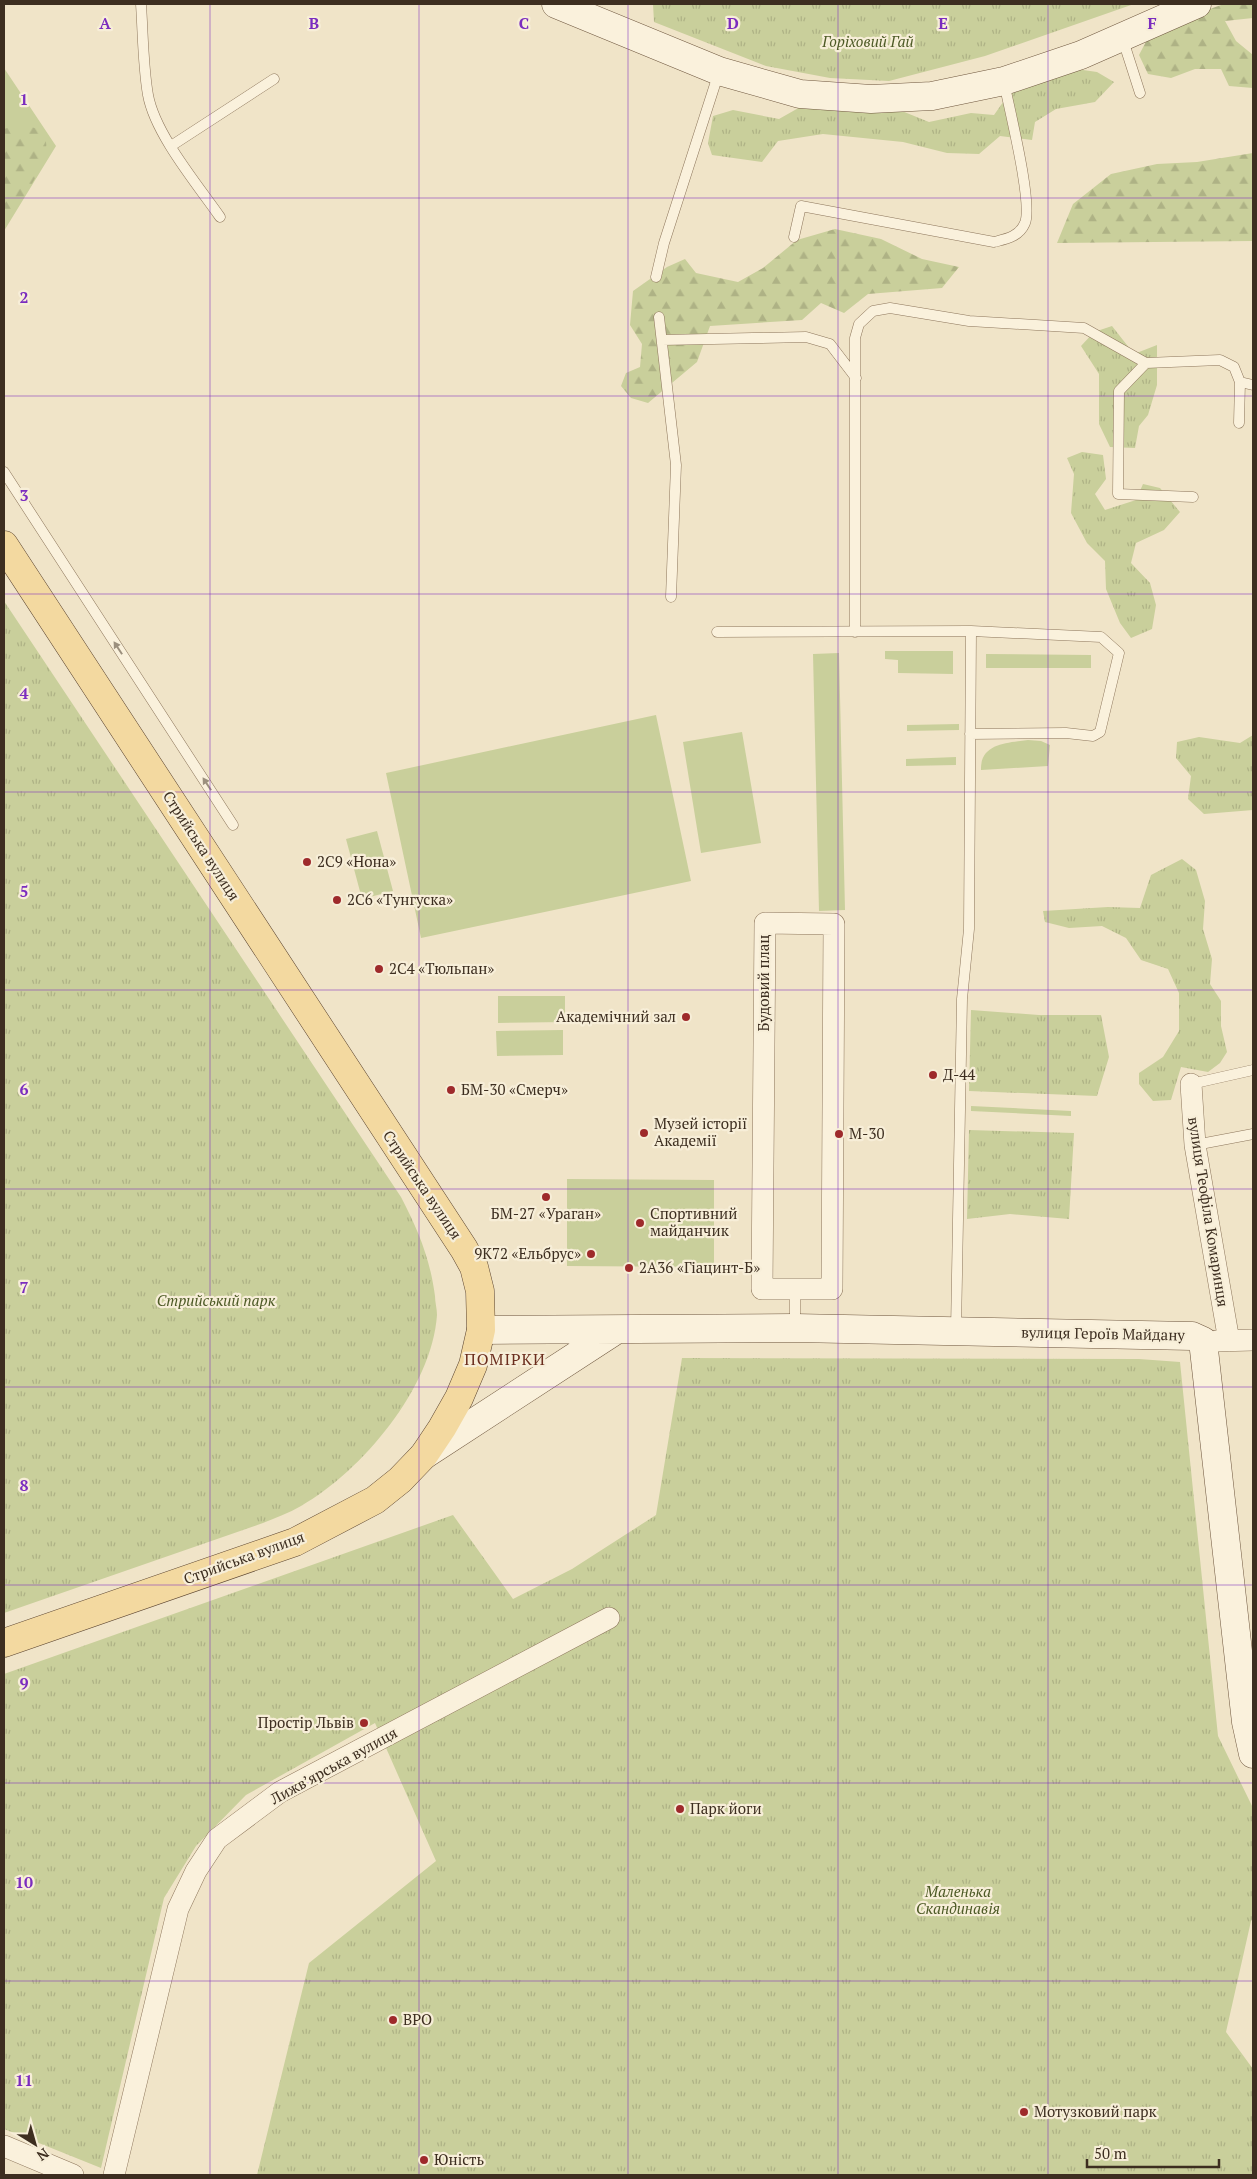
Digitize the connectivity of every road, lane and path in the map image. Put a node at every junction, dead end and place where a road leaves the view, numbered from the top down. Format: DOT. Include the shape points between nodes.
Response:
graph roads {
  1 [pos="141,4"];
  2 [pos="556,4"];
  3 [pos="1197,4"];
  4 [pos="1122,37"];
  5 [pos="720,71"];
  6 [pos="274,79"];
  7 [pos="1004,81"];
  8 [pos="1140,93"];
  9 [pos="171,146"];
  10 [pos="220,217"];
  11 [pos="794,237"];
  12 [pos="656,277"];
  13 [pos="659,317"];
  14 [pos="662,340"];
  15 [pos="1146,363"];
  16 [pos="856,378"];
  17 [pos="1240,382"];
  18 [pos="1253,385"];
  19 [pos="1239,423"];
  20 [pos="4,472"];
  21 [pos="1193,497"];
  22 [pos="4,545"];
  23 [pos="671,597"];
  24 [pos="971,631"];
  25 [pos="717,632"];
  26 [pos="856,632"];
  27 [pos="970,734"];
  28 [pos="233,825"];
  29 [pos="1253,1070"];
  30 [pos="1191,1084"];
  31 [pos="1253,1134"];
  32 [pos="1195,1145"];
  33 [pos="795,1289"];
  34 [pos="794,1328"];
  35 [pos="480,1330"];
  36 [pos="616,1330"];
  37 [pos="956,1331"];
  38 [pos="1253,1340"];
  39 [pos="1216,1341"];
  40 [pos="424,1455"];
  41 [pos="610,1618"];
  42 [pos="4,1643"];
  43 [pos="1246,1646"];
  44 [pos="1253,1754"];
  45 [pos="4,2146"];
  46 [pos="73,2175"];
  47 [pos="114,2175"];
  1 -- 9 [label="lane" via="148,96"];
  2 -- 5 [label="main road"];
  3 -- 4 [label="main road"];
  4 -- 7 [label="main road" via="1081,55"];
  4 -- 8 [label="lane"];
  5 -- 7 [label="main road" via="800,94 871,100 932,96"];
  5 -- 12 [label="lane"];
  6 -- 9 [label="lane"];
  7 -- 11 [label="lane" via="1027,196 1025,223 1013,237 994,242 801,206"];
  9 -- 10 [label="lane"];
  13 -- 14 [label="lane"];
  14 -- 16 [label="lane" via="806,337 830,344"];
  14 -- 23 [label="lane" via="676,465"];
  15 -- 16 [label="lane" via="1084,328 969,321 890,308 873,311 859,324 855,338"];
  15 -- 17 [label="lane" via="1220,360 1234,367"];
  15 -- 21 [label="lane" via="1119,391 1118,494"];
  16 -- 26 [label="lane"];
  17 -- 18 [label="lane"];
  17 -- 19 [label="lane"];
  28 -- 20 [label="lane, one-way"];
  22 -- 35 [label="main road, Стрийська вулиця" via="464,1249 474,1267 480,1292"];
  24 -- 26 [label="lane"];
  24 -- 27 [label="lane"];
  24 -- 27 [label="lane" via="1101,637 1119,654 1100,732 1093,736 1066,733"];
  25 -- 26 [label="lane"];
  27 -- 37 [label="lane" via="969,929 962,999"];
  29 -- 30 [label="lane"];
  30 -- 32 [label="street, вулиця Теофіла Комаринця"];
  31 -- 32 [label="lane"];
  32 -- 39 [label="street, вулиця Теофіла Комаринця"];
  33 -- 33 [label="street, Будовий плац" via="762,1289 764,923 834,924 832,1289"];
  33 -- 34 [label="lane"];
  34 -- 36 [label="main road, вулиця Героїв Майдану"];
  34 -- 37 [label="main road, вулиця Героїв Майдану"];
  35 -- 36 [label="main road, вулиця Героїв Майдану"];
  35 -- 40 [label="main road, Стрийська вулиця" via="473,1365 459,1398"];
  36 -- 40 [label="main road"];
  37 -- 39 [label="main road, вулиця Героїв Майдану" via="1192,1336"];
  38 -- 39 [label="street"];
  39 -- 43 [label="main road, вулиця Героїв Майдану"];
  40 -- 42 [label="main road, Стрийська вулиця" via="400,1480 374,1500 295,1542"];
  41 -- 47 [label="street, Лижвʼярська вулиця" via="280,1792 217,1839 196,1871 178,1909"];
  43 -- 44 [label="main road, вулиця Героїв Майдану" via="1246,1722"];
  45 -- 46 [label="street"];
}
